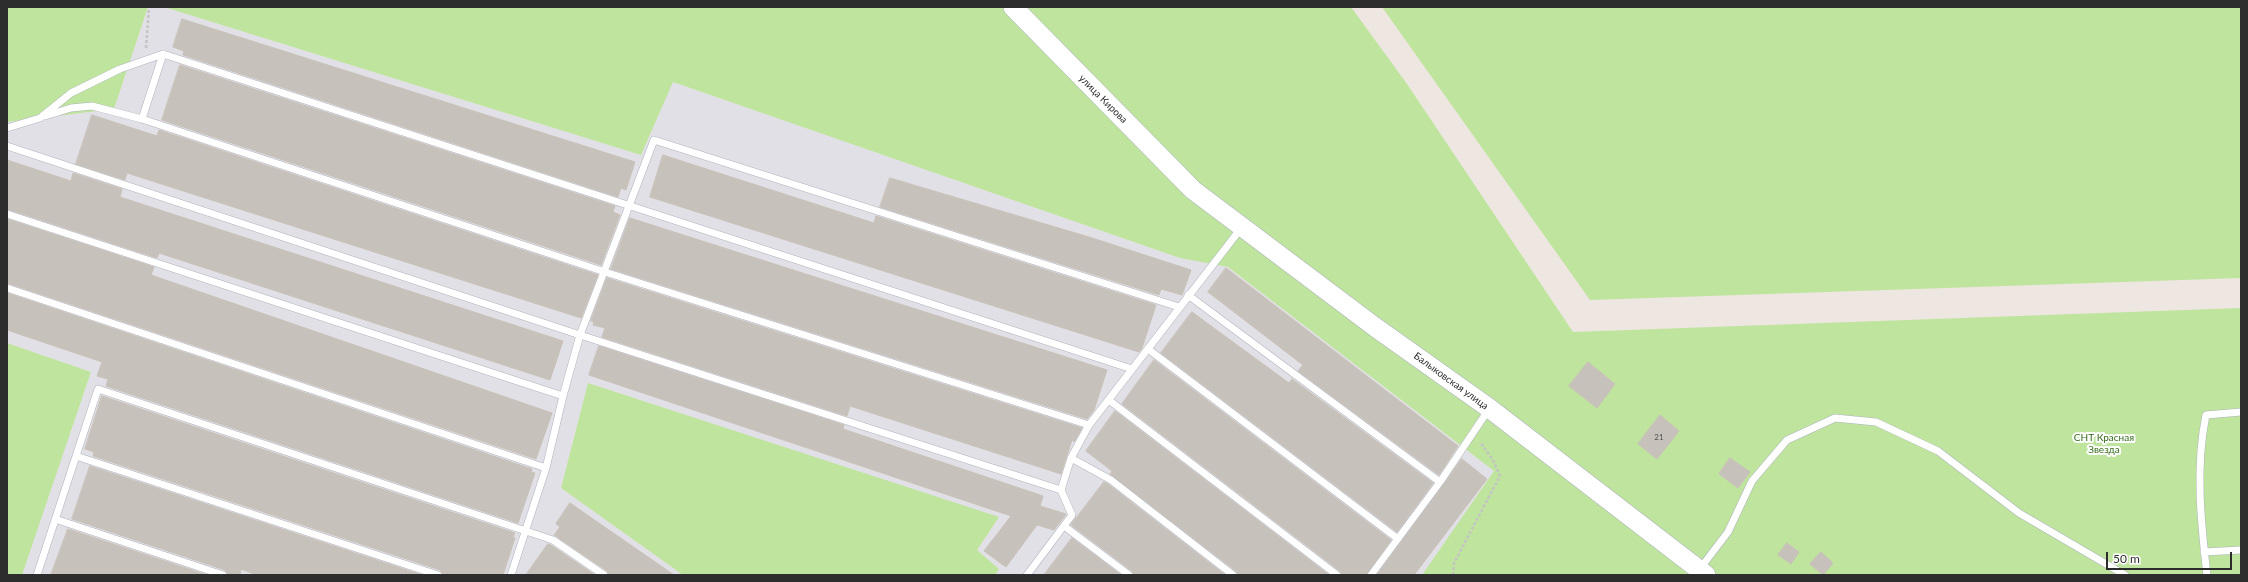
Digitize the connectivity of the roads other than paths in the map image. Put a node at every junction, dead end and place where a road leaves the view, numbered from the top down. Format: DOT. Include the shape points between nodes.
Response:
graph roads {
  1 [pos="1013,7"];
  2 [pos="163,54"];
  3 [pos="40,118"];
  4 [pos="142,118"];
  5 [pos="7,128"];
  6 [pos="7,146"];
  7 [pos="1193,190"];
  8 [pos="630,207"];
  9 [pos="7,214"];
  10 [pos="1242,227"];
  11 [pos="605,272"];
  12 [pos="7,288"];
  13 [pos="1188,295"];
  14 [pos="1179,307"];
  15 [pos="580,335"];
  16 [pos="1148,349"];
  17 [pos="1132,369"];
  18 [pos="562,396"];
  19 [pos="1110,401"];
  20 [pos="1489,408"];
  21 [pos="2241,412"];
  22 [pos="1089,426"];
  23 [pos="76,456"];
  24 [pos="1071,458"];
  25 [pos="546,468"];
  26 [pos="1440,482"];
  27 [pos="1061,490"];
  28 [pos="55,519"];
  29 [pos="1064,526"];
  30 [pos="526,530"];
  31 [pos="1398,538"];
  32 [pos="2241,550"];
  33 [pos="2204,552"];
  34 [pos="1703,572"];
  35 [pos="37,575"];
  36 [pos="223,575"];
  37 [pos="438,575"];
  38 [pos="511,575"];
  39 [pos="604,575"];
  40 [pos="1027,575"];
  41 [pos="1129,575"];
  42 [pos="1233,575"];
  43 [pos="1337,575"];
  44 [pos="1370,575"];
  45 [pos="2125,575"];
  46 [pos="2207,575"];
  1 -- 7 [label="street, улица Кирова"];
  2 -- 3 [label="lane" via="120,69 71,93"];
  2 -- 4 [label="lane"];
  2 -- 8 [label="lane"];
  3 -- 4 [label="lane" via="71,108 92,106"];
  3 -- 5 [label="lane"];
  4 -- 11 [label="lane"];
  6 -- 15 [label="lane"];
  7 -- 10 [label="street, Балыковская улица"];
  8 -- 11 [label="lane"];
  8 -- 14 [label="lane" via="654,140"];
  8 -- 17 [label="lane"];
  9 -- 18 [label="lane"];
  10 -- 13 [label="lane"];
  10 -- 20 [label="street, Балыковская улица"];
  11 -- 15 [label="lane"];
  11 -- 22 [label="lane"];
  12 -- 25 [label="lane"];
  13 -- 14 [label="lane"];
  13 -- 26 [label="lane"];
  14 -- 16 [label="lane"];
  15 -- 18 [label="lane"];
  15 -- 27 [label="lane"];
  16 -- 17 [label="lane"];
  16 -- 31 [label="lane"];
  17 -- 19 [label="lane"];
  18 -- 25 [label="lane"];
  19 -- 22 [label="lane"];
  19 -- 43 [label="lane"];
  20 -- 26 [label="lane"];
  20 -- 34 [label="street, Балыковская улица"];
  21 -- 33 [label="lane" via="2206,415 2200,441"];
  22 -- 24 [label="lane"];
  23 -- 28 [label="lane"];
  23 -- 30 [label="lane" via="98,389"];
  23 -- 37 [label="lane"];
  24 -- 27 [label="lane"];
  24 -- 42 [label="lane" via="1111,480"];
  25 -- 30 [label="lane"];
  26 -- 31 [label="lane"];
  27 -- 29 [label="lane" via="1072,515"];
  28 -- 35 [label="lane"];
  28 -- 36 [label="lane"];
  29 -- 40 [label="lane"];
  29 -- 41 [label="lane"];
  30 -- 38 [label="lane"];
  30 -- 39 [label="lane" via="553,540"];
  31 -- 44 [label="lane"];
  32 -- 33 [label="lane"];
  33 -- 46 [label="lane"];
  34 -- 45 [label="lane" via="1728,532 1752,481 1787,440 1834,418 1876,422 1938,451 2019,513"];
}
